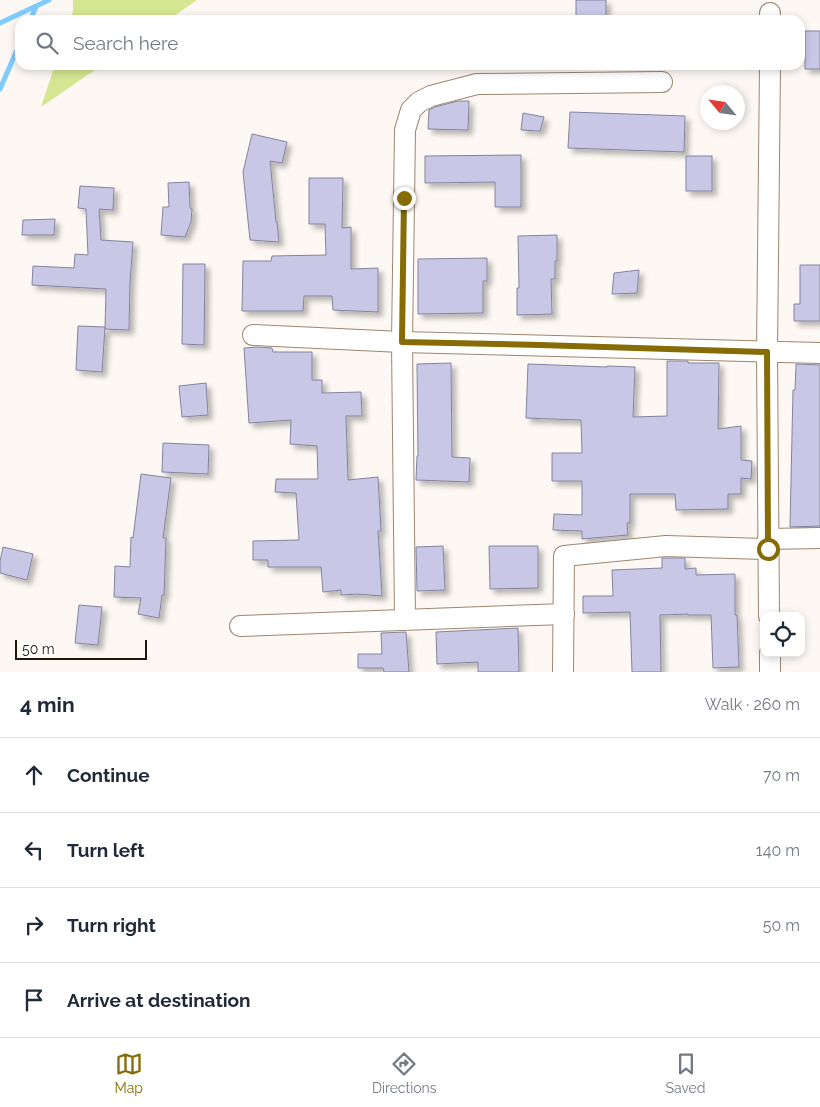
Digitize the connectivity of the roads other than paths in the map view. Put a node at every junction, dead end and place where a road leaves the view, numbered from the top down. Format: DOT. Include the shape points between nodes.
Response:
graph roads {
  1 [pos="770,70"];
  2 [pos="662,82"];
  3 [pos="253,335"];
  4 [pos="402,342"];
  5 [pos="767,352"];
  6 [pos="820,353"];
  7 [pos="820,538"];
  8 [pos="768,544"];
  9 [pos="769,612"];
  10 [pos="564,614"];
  11 [pos="405,619"];
  12 [pos="240,626"];
  13 [pos="770,657"];
  14 [pos="563,672"];
  15 [pos="770,672"];
  1 -- 5 [label="street"];
  2 -- 4 [label="street" via="477,84 430,96 411,110 405,130"];
  3 -- 4 [label="street"];
  4 -- 5 [label="street"];
  4 -- 11 [label="street"];
  5 -- 6 [label="street"];
  5 -- 8 [label="street"];
  7 -- 8 [label="street"];
  8 -- 9 [label="street"];
  8 -- 10 [label="street" via="666,546 564,556"];
  10 -- 11 [label="street"];
  10 -- 14 [label="street"];
  11 -- 12 [label="street"];
  13 -- 15 [label="street"];
}
